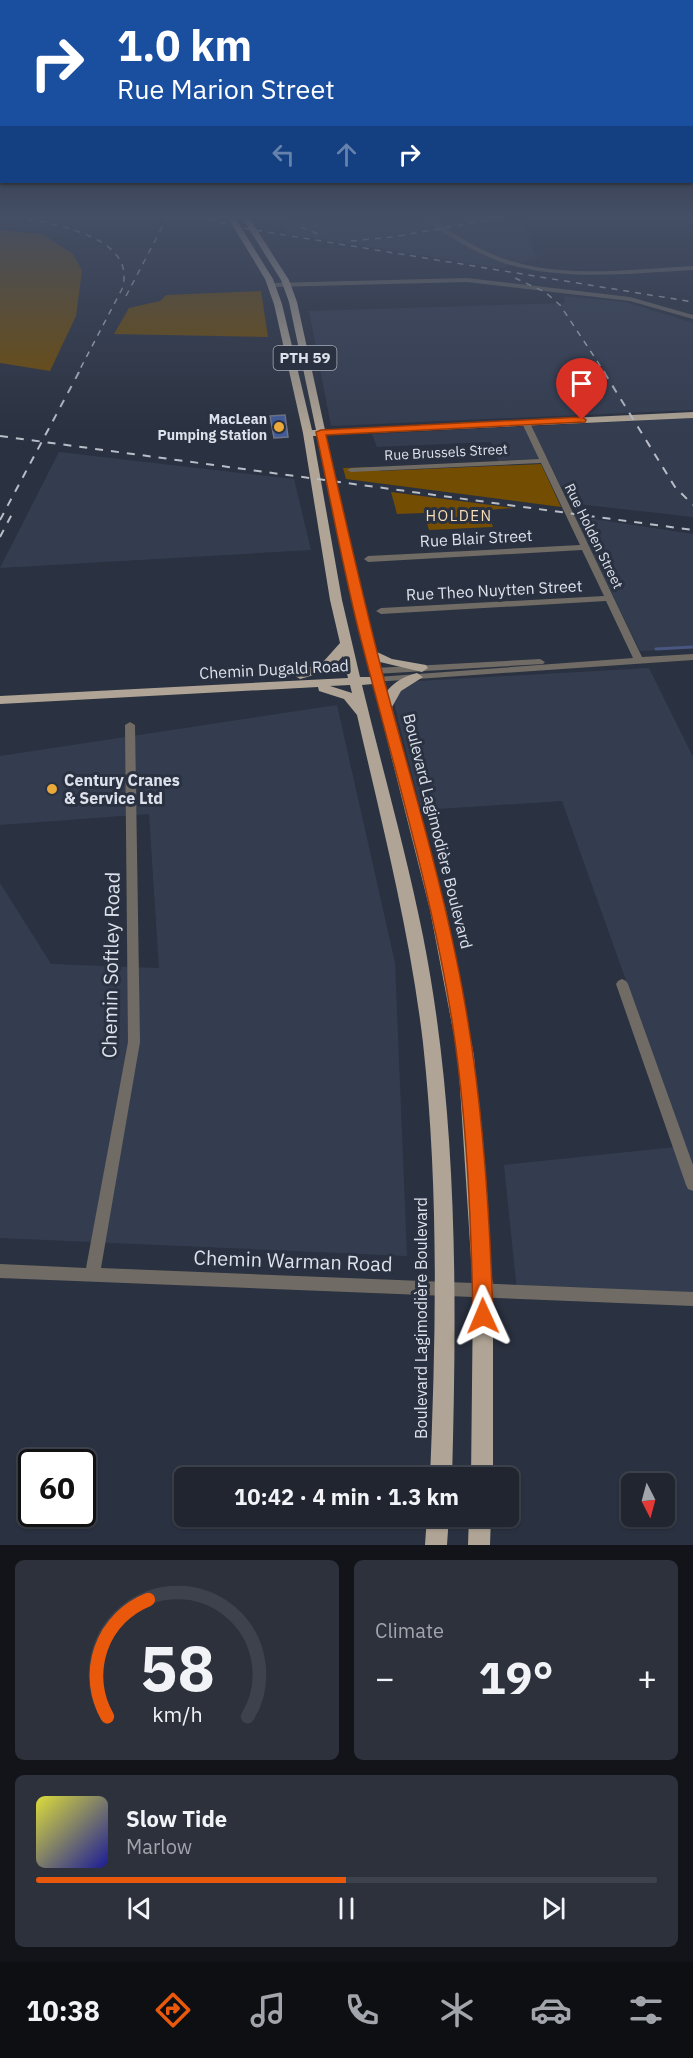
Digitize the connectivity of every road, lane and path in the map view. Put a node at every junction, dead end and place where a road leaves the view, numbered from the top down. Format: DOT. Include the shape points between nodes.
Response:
graph roads {
  1 [pos="274,288"];
  2 [pos="288,288"];
  3 [pos="536,288"];
  4 [pos="693,317"];
  5 [pos="693,415"];
  6 [pos="526,423"];
  7 [pos="321,432"];
  8 [pos="308,433"];
  9 [pos="543,461"];
  10 [pos="351,470"];
  11 [pos="585,547"];
  12 [pos="368,559"];
  13 [pos="610,598"];
  14 [pos="381,611"];
  15 [pos="346,643"];
  16 [pos="370,653"];
  17 [pos="693,657"];
  18 [pos="639,660"];
  19 [pos="420,673"];
  20 [pos="376,675"];
  21 [pos="354,677"];
  22 [pos="295,680"];
  23 [pos="0,694"];
  24 [pos="0,700"];
  25 [pos="385,708"];
  26 [pos="363,716"];
  27 [pos="130,726"];
  28 [pos="622,984"];
  29 [pos="693,1185"];
  30 [pos="0,1271"];
  31 [pos="92,1274"];
  32 [pos="446,1288"];
  33 [pos="483,1290"];
  34 [pos="693,1299"];
  35 [pos="441,1467"];
  36 [pos="482,1467"];
  37 [pos="437,1527"];
  38 [pos="480,1527"];
  39 [pos="436,1545"];
  40 [pos="479,1545"];
  1 -- 8 [label="main road, Boulevard Lagimodière Boulevard / PTH 59"];
  2 -- 7 [label="main road, Boulevard Lagimodière Boulevard / PTH 59"];
  3 -- 4 [label="street" via="630,299"];
  5 -- 6 [label="main road"];
  6 -- 7 [label="main road"];
  6 -- 9 [label="street, Rue Holden Street"];
  7 -- 8 [label="main road"];
  7 -- 16 [label="main road, Boulevard Lagimodière Boulevard / PTH 59"];
  8 -- 15 [label="main road, Boulevard Lagimodière Boulevard / PTH 59"];
  9 -- 10 [label="street, Rue Brussels Street"];
  9 -- 11 [label="street, Rue Holden Street"];
  11 -- 12 [label="street, Rue Blair Street"];
  11 -- 13 [label="street, Rue Holden Street"];
  13 -- 14 [label="street, Rue Theo Nuytten Street"];
  13 -- 18 [label="street, Rue Holden Street"];
  15 -- 21 [label="main road, Boulevard Lagimodière Boulevard / PTH 59"];
  15 -- 22 [label="main road" via="328,666"];
  16 -- 19 [label="main road"];
  16 -- 20 [label="main road, Boulevard Lagimodière Boulevard / PTH 59"];
  17 -- 18 [label="street, Chemin Dugald Road"];
  18 -- 19 [label="street, Chemin Dugald Road"];
  19 -- 20 [label="street, Chemin Dugald Road"];
  19 -- 25 [label="main road" via="392,690"];
  20 -- 21 [label="main road, Chemin Dugald Road"];
  20 -- 25 [label="main road, Boulevard Lagimodière Boulevard / PTH 59"];
  21 -- 22 [label="main road, Chemin Dugald Road"];
  21 -- 26 [label="main road, Boulevard Lagimodière Boulevard / PTH 59"];
  22 -- 23 [label="main road, Chemin Dugald Road"];
  22 -- 24 [label="main road, Chemin Dugald Road"];
  22 -- 26 [label="main road" via="342,693"];
  25 -- 33 [label="main road, Boulevard Lagimodière Boulevard / PTH 59" via="436,901 466,1056"];
  26 -- 32 [label="main road, Boulevard Lagimodière Boulevard / PTH 59" via="406,894 427,1009 440,1147"];
  27 -- 31 [label="street, Chemin Softley Road" via="134,1042"];
  28 -- 29 [label="street"];
  30 -- 31 [label="street, Chemin Warman Road"];
  31 -- 32 [label="street, Chemin Warman Road"];
  32 -- 33 [label="street, Chemin Warman Road"];
  32 -- 35 [label="main road, Boulevard Lagimodière Boulevard / PTH 59"];
  33 -- 34 [label="street, Chemin Warman Road"];
  33 -- 36 [label="main road, Boulevard Lagimodière Boulevard / PTH 59"];
  37 -- 39 [label="main road"];
  38 -- 40 [label="main road"];
}
